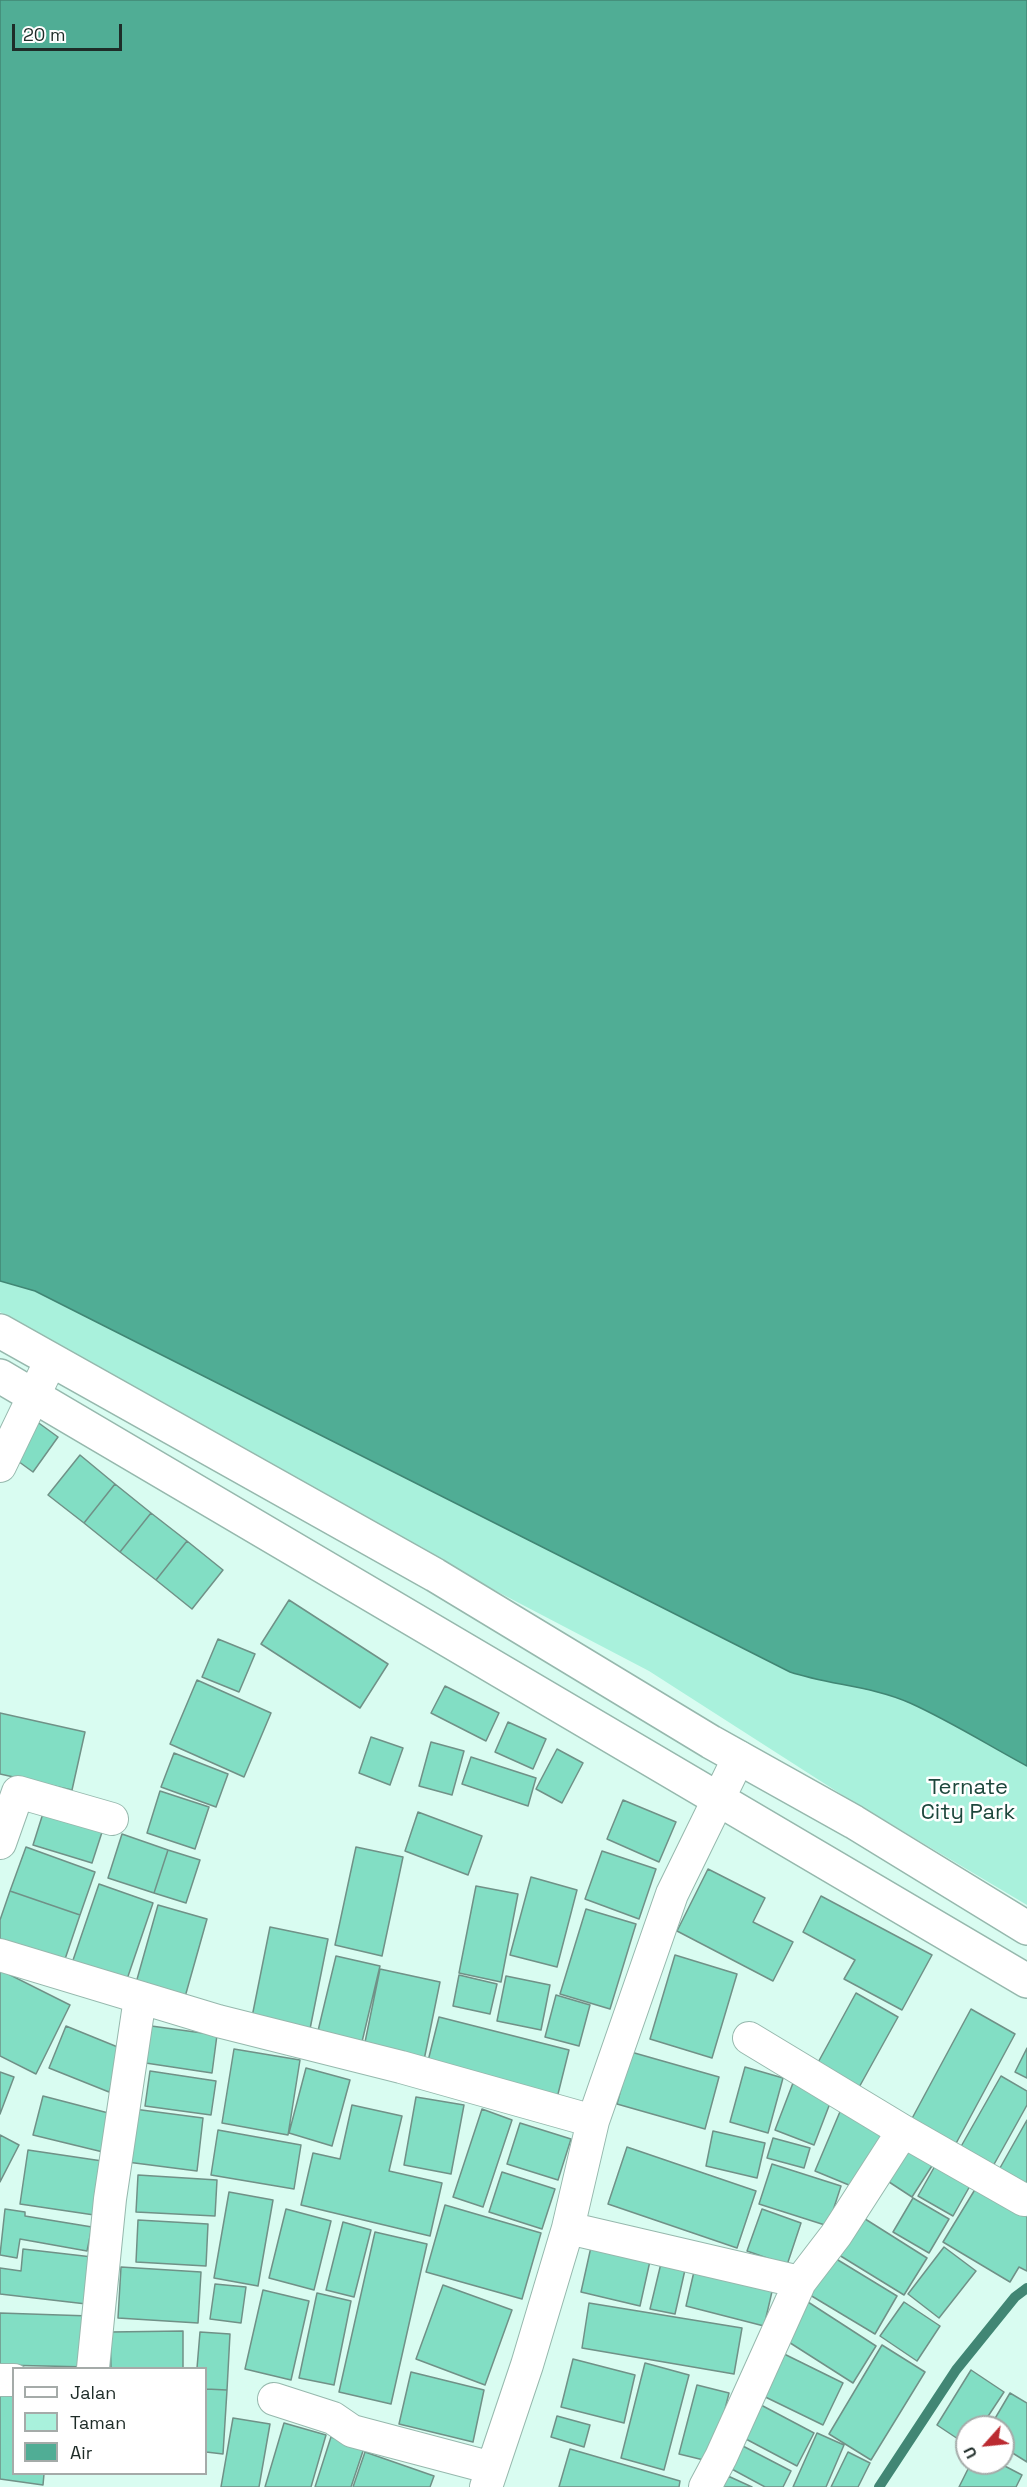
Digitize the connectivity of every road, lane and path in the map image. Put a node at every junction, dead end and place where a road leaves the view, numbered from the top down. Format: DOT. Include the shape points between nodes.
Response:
graph roads {
  1 [pos="0,1331"];
  2 [pos="51,1360"];
  3 [pos="0,1376"];
  4 [pos="34,1396"];
  5 [pos="0,1466"];
  6 [pos="739,1757"];
  7 [pos="9,1789"];
  8 [pos="717,1800"];
  9 [pos="112,1819"];
  10 [pos="0,1843"];
  11 [pos="1027,1928"];
  12 [pos="0,1955"];
  13 [pos="1027,1982"];
  14 [pos="140,1998"];
  15 [pos="749,2038"];
  16 [pos="593,2121"];
  17 [pos="903,2131"];
  18 [pos="1024,2200"];
  19 [pos="568,2228"];
  20 [pos="800,2282"];
  21 [pos="93,2367"];
  22 [pos="274,2399"];
  23 [pos="489,2477"];
  24 [pos="705,2487"];
  1 -- 2 [label="street"];
  2 -- 4 [label="street"];
  2 -- 6 [label="street" via="435,1575"];
  3 -- 4 [label="street"];
  4 -- 5 [label="street"];
  4 -- 8 [label="street"];
  6 -- 8 [label="street"];
  6 -- 11 [label="street"];
  7 -- 9 [label="street"];
  7 -- 10 [label="street"];
  8 -- 13 [label="street"];
  8 -- 16 [label="street" via="672,1894"];
  12 -- 14 [label="street"];
  14 -- 16 [label="street"];
  14 -- 21 [label="street" via="110,2199"];
  15 -- 17 [label="street"];
  16 -- 19 [label="street"];
  17 -- 18 [label="street"];
  17 -- 20 [label="street" via="836,2235"];
  19 -- 20 [label="street"];
  19 -- 23 [label="street"];
  20 -- 24 [label="street"];
  22 -- 23 [label="street" via="333,2418 352,2431"];
}
